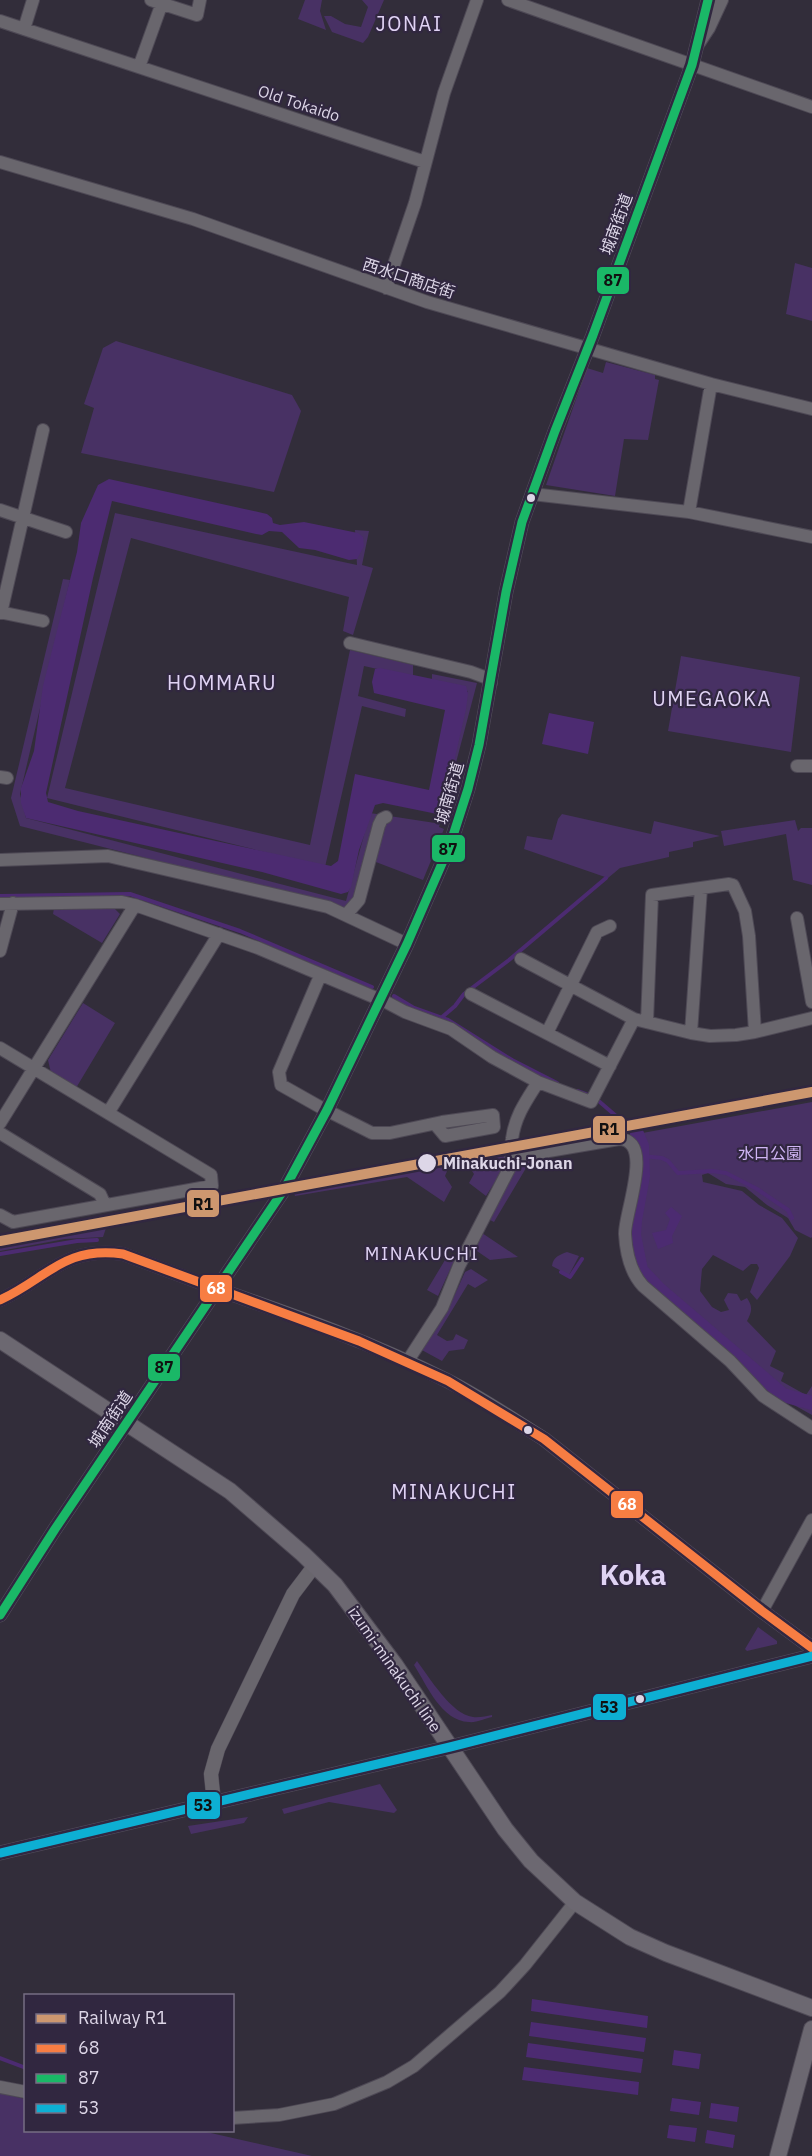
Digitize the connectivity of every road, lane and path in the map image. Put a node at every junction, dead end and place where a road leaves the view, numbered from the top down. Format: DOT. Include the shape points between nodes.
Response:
graph roads {
  1 [pos="33,0"];
  2 [pos="200,0"];
  3 [pos="477,0"];
  4 [pos="508,0"];
  5 [pos="708,0"];
  6 [pos="722,0"];
  7 [pos="157,2"];
  8 [pos="0,21"];
  9 [pos="24,29"];
  10 [pos="698,44"];
  11 [pos="692,65"];
  12 [pos="139,67"];
  13 [pos="812,107"];
  14 [pos="0,162"];
  15 [pos="425,162"];
  16 [pos="386,288"];
  17 [pos="588,349"];
  18 [pos="711,384"];
  19 [pos="812,409"];
  20 [pos="43,430"];
  21 [pos="532,494"];
  22 [pos="0,510"];
  23 [pos="689,512"];
  24 [pos="24,519"];
  25 [pos="66,532"];
  26 [pos="812,537"];
  27 [pos="6,563"];
  28 [pos="1,612"];
  29 [pos="43,621"];
  30 [pos="350,643"];
  31 [pos="491,683"];
  32 [pos="797,766"];
  33 [pos="812,766"];
  34 [pos="386,817"];
  35 [pos="0,860"];
  36 [pos="700,888"];
  37 [pos="6,903"];
  38 [pos="135,905"];
  39 [pos="346,915"];
  40 [pos="797,918"];
  41 [pos="610,926"];
  42 [pos="219,934"];
  43 [pos="407,944"];
  44 [pos="0,951"];
  45 [pos="520,959"];
  46 [pos="320,976"];
  47 [pos="571,986"];
  48 [pos="471,994"];
  49 [pos="381,999"];
  50 [pos="812,1002"];
  51 [pos="812,1018"];
  52 [pos="634,1019"];
  53 [pos="647,1022"];
  54 [pos="755,1032"];
  55 [pos="547,1033"];
  56 [pos="691,1033"];
  57 [pos="0,1048"];
  58 [pos="610,1066"];
  59 [pos="34,1068"];
  60 [pos="537,1082"];
  61 [pos="327,1110"];
  62 [pos="108,1113"];
  63 [pos="0,1124"];
  64 [pos="435,1124"];
  65 [pos="0,1133"];
  66 [pos="513,1157"];
  67 [pos="105,1205"];
  68 [pos="0,1215"];
  69 [pos="217,1289"];
  70 [pos="0,1300"];
  71 [pos="0,1340"];
  72 [pos="407,1362"];
  73 [pos="128,1424"];
  74 [pos="812,1428"];
  75 [pos="812,1520"];
  76 [pos="315,1565"];
  77 [pos="762,1611"];
  78 [pos="0,1615"];
  79 [pos="812,1648"];
  80 [pos="812,1656"];
  81 [pos="450,1747"];
  82 [pos="214,1803"];
  83 [pos="0,1853"];
  84 [pos="575,1902"];
  85 [pos="812,2008"];
  86 [pos="812,2029"];
  87 [pos="0,2087"];
  88 [pos="24,2092"];
  89 [pos="234,2118"];
  90 [pos="778,2156"];
  1 -- 9 [label="street"];
  2 -- 7 [label="street" via="197,15"];
  3 -- 15 [label="street"];
  4 -- 11 [label="street"];
  5 -- 10 [label="street, 城南街道"];
  6 -- 10 [label="street"];
  7 -- 12 [label="street"];
  8 -- 9 [label="street, Old Tokaido"];
  9 -- 12 [label="street, Old Tokaido"];
  10 -- 11 [label="street, 城南街道"];
  11 -- 13 [label="street"];
  11 -- 17 [label="street, 城南街道"];
  12 -- 15 [label="street, Old Tokaido"];
  14 -- 16 [label="street, 西水口商店街" via="193,219"];
  15 -- 16 [label="street"];
  16 -- 17 [label="street, 西水口商店街"];
  17 -- 18 [label="street, 西水口商店街"];
  17 -- 21 [label="street, 城南街道"];
  18 -- 19 [label="street, 西水口商店街"];
  18 -- 23 [label="street"];
  20 -- 24 [label="street"];
  21 -- 23 [label="street"];
  21 -- 31 [label="street, 城南街道" via="517,541"];
  22 -- 24 [label="street"];
  23 -- 26 [label="street"];
  24 -- 25 [label="street"];
  24 -- 27 [label="street"];
  27 -- 28 [label="street"];
  28 -- 29 [label="street"];
  30 -- 31 [label="street" via="471,672"];
  31 -- 43 [label="street, 城南街道" via="460,815"];
  32 -- 33 [label="street"];
  34 -- 39 [label="street" via="379,825 359,900"];
  35 -- 39 [label="street" via="108,856 283,895"];
  36 -- 53 [label="street" via="652,896"];
  36 -- 54 [label="street" via="733,885 745,911"];
  36 -- 56 [label="street"];
  37 -- 38 [label="street"];
  37 -- 44 [label="street"];
  38 -- 42 [label="street"];
  38 -- 59 [label="street"];
  39 -- 43 [label="street"];
  40 -- 50 [label="street"];
  41 -- 47 [label="street" via="597,932"];
  42 -- 46 [label="street"];
  42 -- 62 [label="street"];
  43 -- 49 [label="street, 城南街道"];
  45 -- 47 [label="street"];
  46 -- 49 [label="street"];
  46 -- 61 [label="street" via="279,1072 281,1085"];
  47 -- 52 [label="street"];
  47 -- 55 [label="street"];
  48 -- 55 [label="street"];
  49 -- 60 [label="street" via="451,1029"];
  49 -- 61 [label="street, 城南街道"];
  51 -- 54 [label="street"];
  52 -- 53 [label="street"];
  52 -- 58 [label="street"];
  53 -- 56 [label="street"];
  54 -- 56 [label="street" via="710,1036"];
  55 -- 58 [label="street"];
  57 -- 59 [label="street"];
  58 -- 60 [label="street" via="594,1097"];
  59 -- 62 [label="street"];
  59 -- 63 [label="street"];
  60 -- 66 [label="street" via="518,1112 511,1147"];
  61 -- 64 [label="street" via="372,1133"];
  61 -- 69 [label="street, 城南街道" via="285,1188"];
  62 -- 67 [label="street" via="211,1175 212,1186"];
  65 -- 67 [label="street" via="100,1194"];
  66 -- 72 [label="street" via="442,1308"];
  66 -- 74 [label="street" via="619,1139 631,1143 636,1153 636,1172 625,1234 635,1277 730,1361 763,1396"];
  67 -- 68 [label="street" via="13,1222"];
  69 -- 70 [label="street" via="110,1252 74,1257"];
  69 -- 72 [label="street"];
  69 -- 73 [label="street, 城南街道"];
  71 -- 73 [label="main road, izumi-minakuchi line"];
  72 -- 77 [label="street" via="448,1381 544,1439"];
  73 -- 76 [label="main road, izumi-minakuchi line" via="230,1491"];
  73 -- 78 [label="street, 城南街道"];
  75 -- 77 [label="street"];
  76 -- 81 [label="main road, izumi-minakuchi line" via="335,1585 395,1665"];
  76 -- 82 [label="street" via="293,1594 218,1749 211,1774"];
  77 -- 79 [label="street"];
  80 -- 81 [label="street"];
  81 -- 82 [label="street"];
  81 -- 84 [label="main road, izumi-minakuchi line" via="505,1829 531,1861"];
  82 -- 83 [label="street"];
  84 -- 85 [label="main road, izumi-minakuchi line" via="630,1937"];
  84 -- 89 [label="street" via="500,1992 414,2066 379,2086 334,2104 279,2115"];
  86 -- 90 [label="main road"];
  87 -- 88 [label="street"];
}
